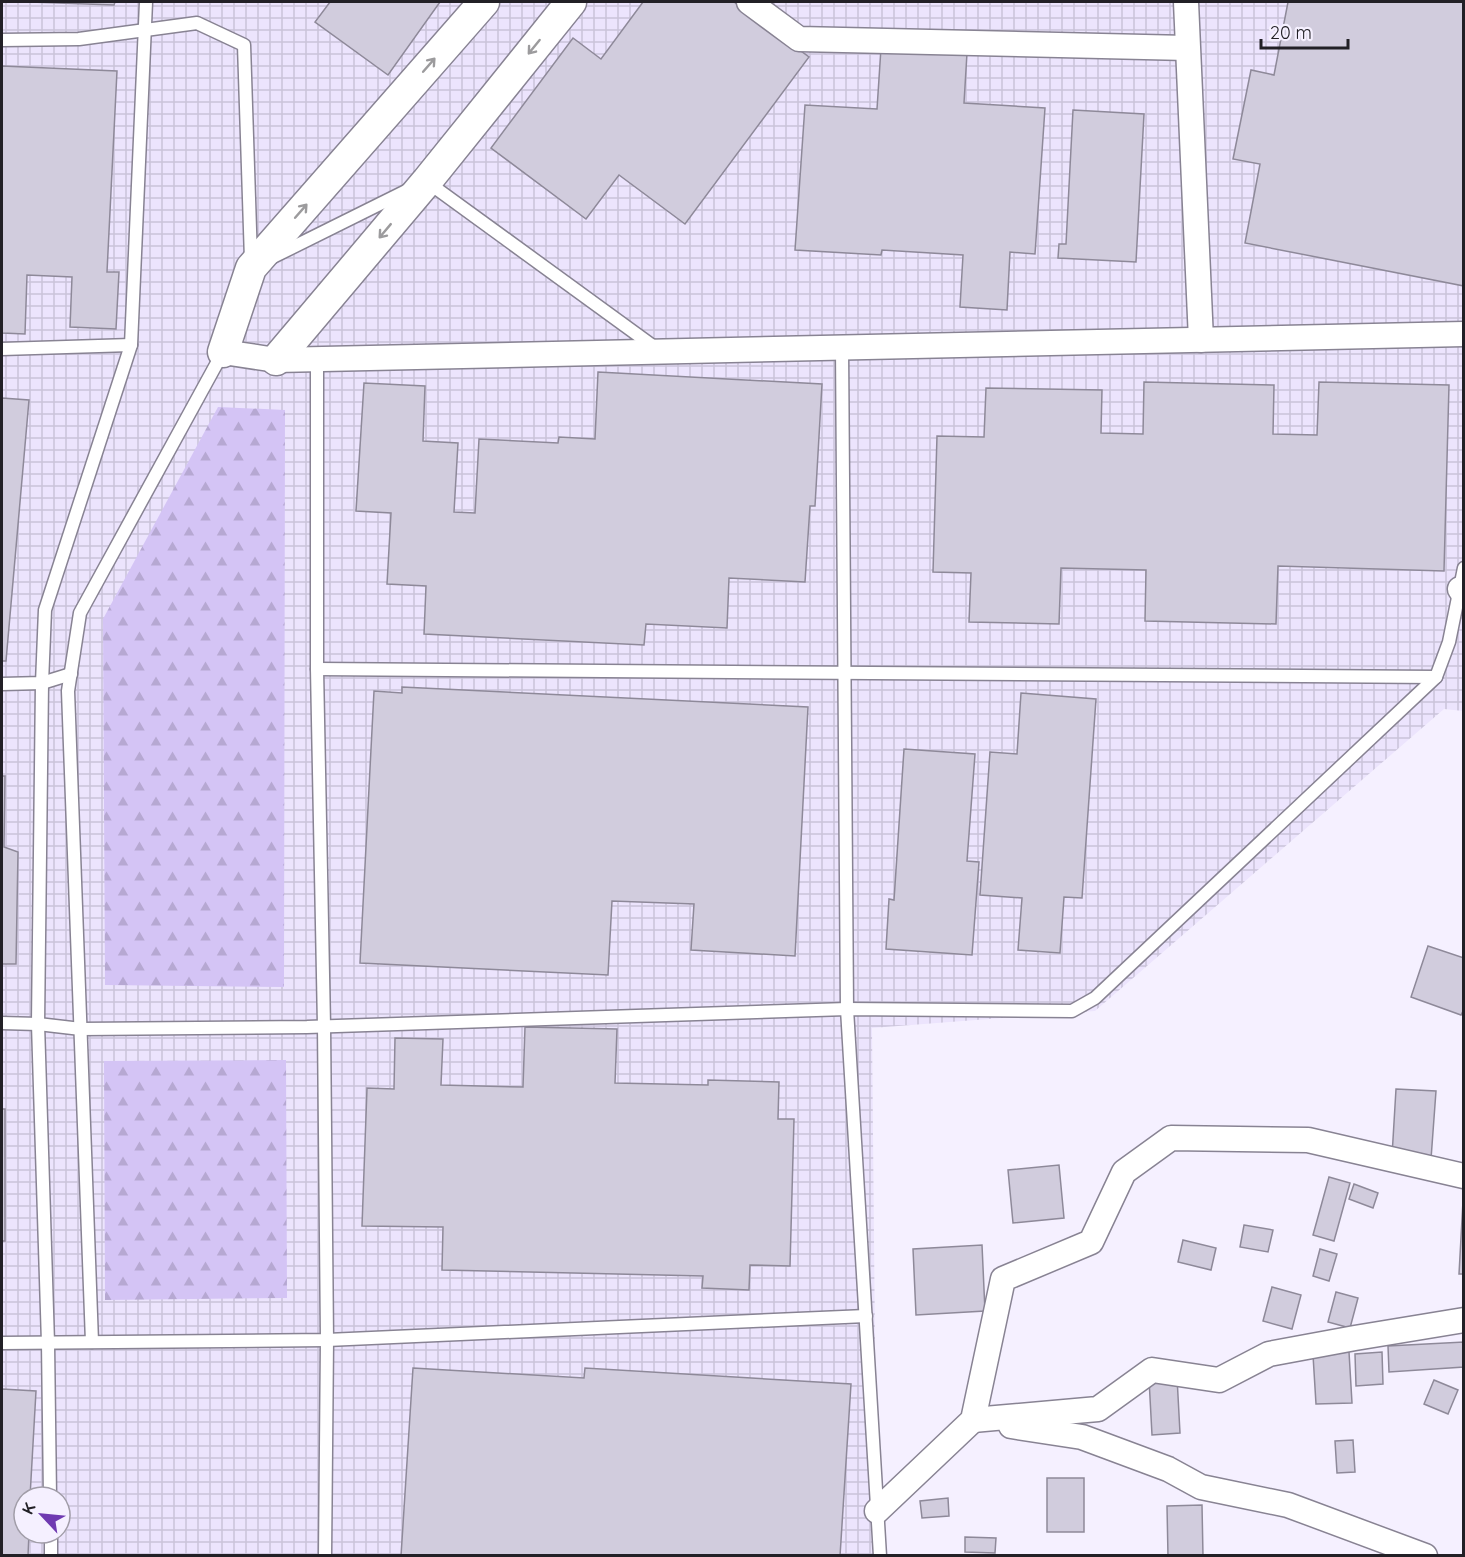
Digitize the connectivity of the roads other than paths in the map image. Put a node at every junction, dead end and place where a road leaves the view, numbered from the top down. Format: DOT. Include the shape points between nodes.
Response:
graph roads {
  1 [pos="146,2"];
  2 [pos="484,2"];
  3 [pos="571,2"];
  4 [pos="749,2"];
  5 [pos="1186,2"];
  6 [pos="144,30"];
  7 [pos="2,40"];
  8 [pos="1187,48"];
  9 [pos="427,181"];
  10 [pos="251,268"];
  11 [pos="1464,334"];
  12 [pos="1201,340"];
  13 [pos="131,345"];
  14 [pos="842,348"];
  15 [pos="2,349"];
  16 [pos="224,352"];
  17 [pos="660,352"];
  18 [pos="317,359"];
  19 [pos="276,360"];
  20 [pos="1462,584"];
  21 [pos="317,669"];
  22 [pos="71,674"];
  23 [pos="844,674"];
  24 [pos="1436,677"];
  25 [pos="42,683"];
  26 [pos="2,684"];
  27 [pos="847,1009"];
  28 [pos="2,1023"];
  29 [pos="38,1024"];
  30 [pos="324,1026"];
  31 [pos="81,1029"];
  32 [pos="1464,1176"];
  33 [pos="866,1316"];
  34 [pos="1464,1320"];
  35 [pos="327,1340"];
  36 [pos="92,1342"];
  37 [pos="2,1343"];
  38 [pos="48,1343"];
  39 [pos="973,1420"];
  40 [pos="50,1485"];
  41 [pos="877,1511"];
  42 [pos="326,1556"];
  43 [pos="880,1556"];
  44 [pos="1425,1556"];
  1 -- 6 [label="lane"];
  10 -- 2 [label="street, one-way"];
  3 -- 9 [label="street, one-way"];
  4 -- 8 [label="street" via="799,39"];
  5 -- 8 [label="street"];
  6 -- 7 [label="lane" via="79,39"];
  6 -- 10 [label="lane" via="197,22 244,45"];
  6 -- 13 [label="lane"];
  8 -- 12 [label="street"];
  9 -- 10 [label="lane"];
  9 -- 17 [label="lane"];
  9 -- 19 [label="street, one-way"];
  10 -- 16 [label="street"];
  11 -- 12 [label="street"];
  12 -- 14 [label="street"];
  13 -- 15 [label="lane"];
  13 -- 25 [label="lane" via="45,610"];
  14 -- 17 [label="street"];
  14 -- 23 [label="lane"];
  16 -- 19 [label="street"];
  16 -- 22 [label="lane" via="80,614"];
  17 -- 18 [label="street"];
  18 -- 19 [label="street"];
  18 -- 21 [label="lane"];
  20 -- 24 [label="lane" via="1449,642"];
  21 -- 23 [label="lane"];
  21 -- 30 [label="lane"];
  22 -- 25 [label="lane"];
  22 -- 31 [label="lane" via="68,690"];
  23 -- 24 [label="lane"];
  23 -- 27 [label="lane"];
  24 -- 27 [label="lane" via="1095,998 1072,1011"];
  25 -- 26 [label="lane"];
  25 -- 29 [label="lane"];
  27 -- 30 [label="lane"];
  27 -- 33 [label="lane"];
  28 -- 29 [label="lane"];
  29 -- 31 [label="lane"];
  29 -- 38 [label="lane"];
  30 -- 31 [label="lane"];
  30 -- 35 [label="lane"];
  31 -- 36 [label="lane"];
  32 -- 39 [label="street" via="1308,1140 1171,1138 1124,1172 1091,1242 1003,1279"];
  33 -- 35 [label="lane"];
  33 -- 41 [label="lane"];
  34 -- 39 [label="street" via="1269,1354 1219,1380 1152,1370 1098,1409"];
  35 -- 36 [label="lane"];
  35 -- 42 [label="lane"];
  36 -- 38 [label="lane"];
  37 -- 38 [label="lane"];
  38 -- 40 [label="lane"];
  39 -- 41 [label="street"];
  39 -- 44 [label="street" via="1082,1437 1168,1469 1201,1487 1288,1505"];
  41 -- 43 [label="lane"];
}
